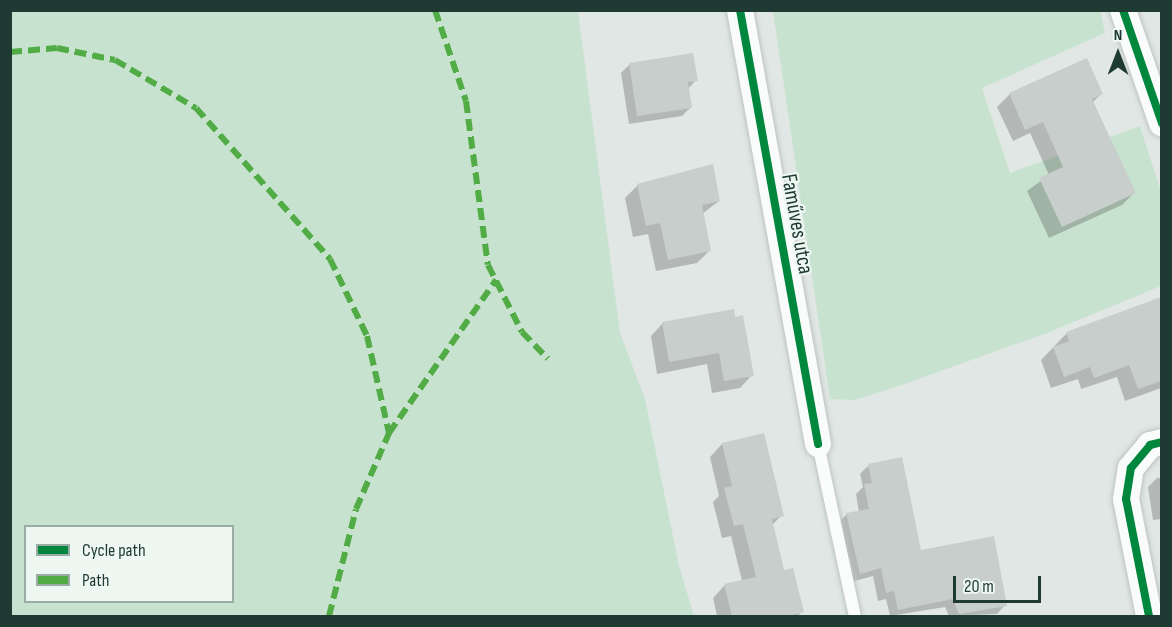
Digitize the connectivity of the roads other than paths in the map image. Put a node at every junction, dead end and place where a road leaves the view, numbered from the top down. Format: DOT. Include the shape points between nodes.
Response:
graph roads {
  1 [pos="740,10"];
  2 [pos="1123,10"];
  3 [pos="1161,123"];
  4 [pos="1161,442"];
  5 [pos="818,444"];
  6 [pos="855,616"];
  7 [pos="1149,616"];
  1 -- 5 [label="street, Faműves utca"];
  2 -- 3 [label="street"];
  4 -- 7 [label="street" via="1150,446 1131,468 1126,499"];
  5 -- 6 [label="lane, Faműves utca"];
}
